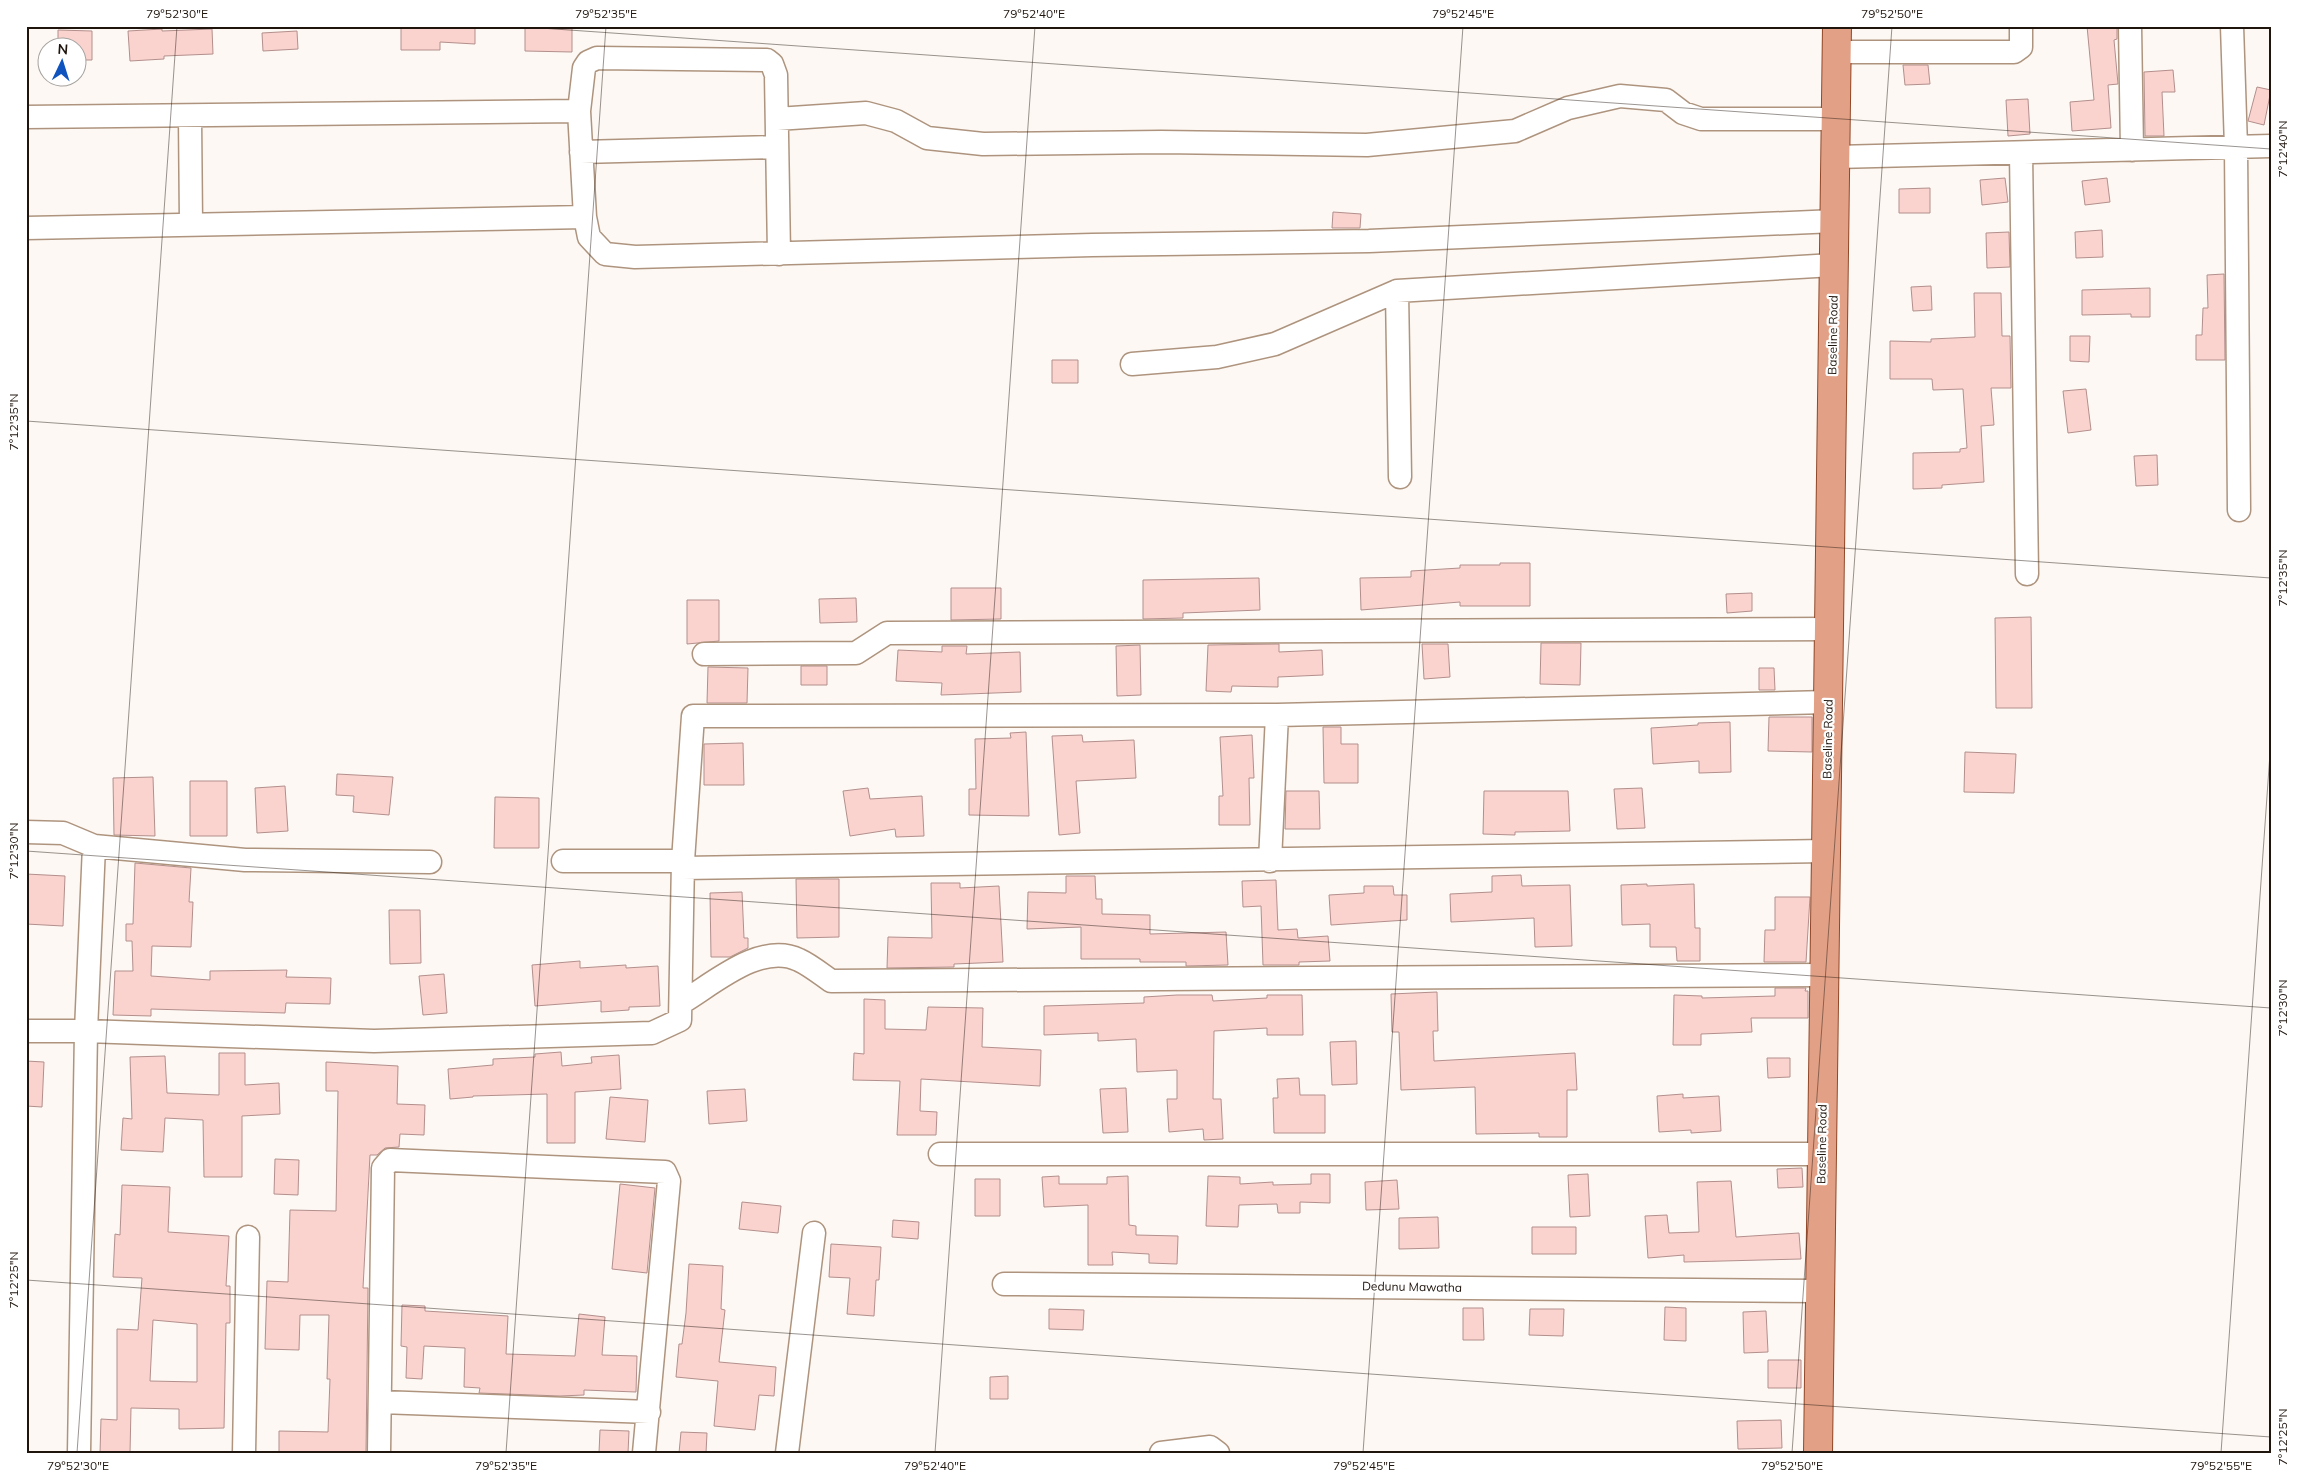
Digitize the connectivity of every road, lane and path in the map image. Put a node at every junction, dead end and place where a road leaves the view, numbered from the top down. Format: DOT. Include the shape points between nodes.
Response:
graph roads {
  1 [pos="2021,26"];
  2 [pos="2130,26"];
  3 [pos="2232,26"];
  4 [pos="1837,39"];
  5 [pos="579,111"];
  6 [pos="190,116"];
  7 [pos="26,117"];
  8 [pos="777,119"];
  9 [pos="1836,119"];
  10 [pos="2271,146"];
  11 [pos="777,147"];
  12 [pos="2236,147"];
  13 [pos="2132,150"];
  14 [pos="581,152"];
  15 [pos="2021,153"];
  16 [pos="1836,158"];
  17 [pos="585,217"];
  18 [pos="1835,221"];
  19 [pos="191,224"];
  20 [pos="26,228"];
  21 [pos="779,254"];
  22 [pos="1833,265"];
  23 [pos="1397,291"];
  24 [pos="1132,364"];
  25 [pos="1400,477"];
  26 [pos="2239,510"];
  27 [pos="2027,574"];
  28 [pos="1829,629"];
  29 [pos="704,654"];
  30 [pos="1828,702"];
  31 [pos="1277,715"];
  32 [pos="26,832"];
  33 [pos="94,846"];
  34 [pos="1826,851"];
  35 [pos="563,861"];
  36 [pos="1270,861"];
  37 [pos="430,862"];
  38 [pos="683,864"];
  39 [pos="1824,975"];
  40 [pos="681,1003"];
  41 [pos="26,1031"];
  42 [pos="86,1031"];
  43 [pos="940,1154"];
  44 [pos="1822,1154"];
  45 [pos="814,1233"];
  46 [pos="248,1237"];
  47 [pos="1004,1284"];
  48 [pos="1820,1291"];
  49 [pos="381,1402"];
  50 [pos="648,1412"];
  51 [pos="80,1453"];
  52 [pos="244,1453"];
  53 [pos="379,1453"];
  54 [pos="644,1453"];
  55 [pos="787,1453"];
  56 [pos="1161,1453"];
  57 [pos="1218,1453"];
  58 [pos="1818,1453"];
  1 -- 4 [label="street" via="2021,47 2014,52"];
  2 -- 13 [label="street"];
  3 -- 12 [label="street"];
  4 -- 9 [label="main road, Baseline Road"];
  5 -- 6 [label="street"];
  5 -- 8 [label="street" via="584,68 597,58 761,58 772,64 776,75"];
  5 -- 14 [label="street"];
  6 -- 7 [label="street"];
  6 -- 19 [label="street"];
  8 -- 9 [label="street" via="866,113 896,121 927,138 983,144 1367,145 1515,131 1568,108 1620,96 1666,100 1683,113 1701,119"];
  8 -- 11 [label="street"];
  9 -- 16 [label="main road, Baseline Road"];
  10 -- 12 [label="street"];
  11 -- 14 [label="street"];
  11 -- 21 [label="street"];
  12 -- 13 [label="street"];
  12 -- 26 [label="street"];
  13 -- 15 [label="street"];
  14 -- 17 [label="street"];
  15 -- 16 [label="street"];
  15 -- 27 [label="street"];
  16 -- 18 [label="main road, Baseline Road"];
  17 -- 19 [label="street"];
  17 -- 21 [label="street" via="589,237 604,254 634,257"];
  18 -- 21 [label="street" via="1369,241"];
  18 -- 22 [label="main road, Baseline Road"];
  19 -- 20 [label="street"];
  22 -- 23 [label="street"];
  22 -- 28 [label="main road, Baseline Road"];
  23 -- 24 [label="street" via="1275,344 1217,357"];
  23 -- 25 [label="street"];
  28 -- 29 [label="street" via="887,633 856,653"];
  28 -- 30 [label="main road, Baseline Road"];
  30 -- 31 [label="street"];
  30 -- 34 [label="main road, Baseline Road"];
  31 -- 36 [label="street"];
  31 -- 38 [label="street" via="693,716"];
  32 -- 33 [label="street" via="63,833"];
  33 -- 37 [label="street" via="246,860"];
  33 -- 42 [label="street"];
  34 -- 36 [label="street"];
  34 -- 39 [label="main road, Baseline Road"];
  35 -- 38 [label="street"];
  36 -- 38 [label="street"];
  38 -- 40 [label="street"];
  39 -- 40 [label="street" via="831,981 798,959 771,954 736,968"];
  39 -- 44 [label="main road, Baseline Road"];
  40 -- 42 [label="street" via="680,1020 652,1033 374,1040"];
  41 -- 42 [label="street"];
  42 -- 51 [label="street"];
  43 -- 44 [label="street"];
  44 -- 48 [label="main road, Baseline Road"];
  45 -- 55 [label="street"];
  46 -- 52 [label="street"];
  47 -- 48 [label="street, Dedunu Mawatha"];
  48 -- 58 [label="main road, Baseline Road"];
  49 -- 50 [label="street"];
  49 -- 50 [label="street" via="384,1168 390,1160 400,1160 665,1172 669,1181"];
  49 -- 53 [label="street"];
  50 -- 54 [label="street"];
  56 -- 57 [label="street" via="1210,1447"];
}
